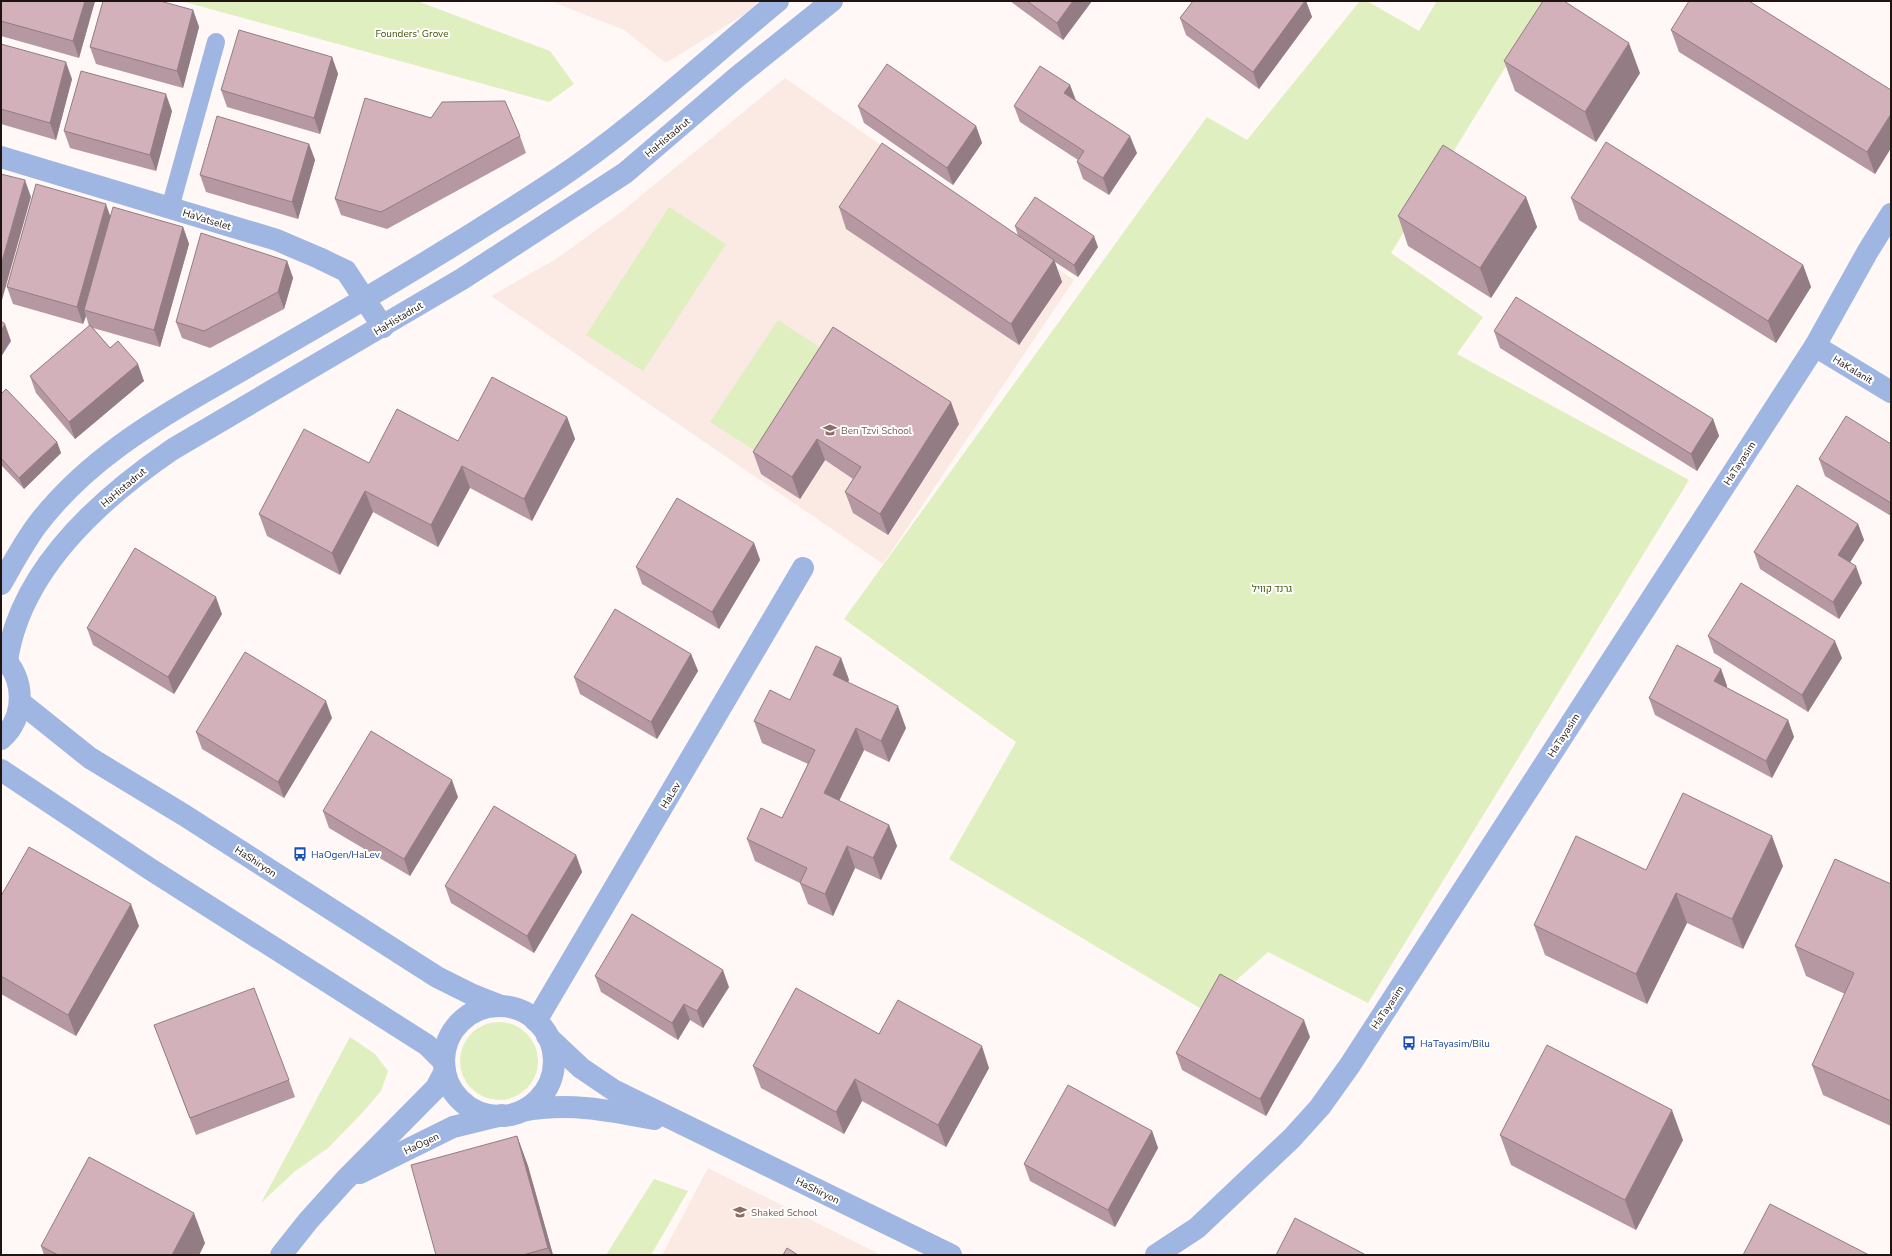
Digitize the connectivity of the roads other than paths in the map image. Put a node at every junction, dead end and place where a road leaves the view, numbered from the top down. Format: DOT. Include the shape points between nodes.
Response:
graph roads {
  1 [pos="778,1"];
  2 [pos="832,1"];
  3 [pos="216,42"];
  4 [pos="1,157"];
  5 [pos="170,208"];
  6 [pos="1891,214"];
  7 [pos="364,299"];
  8 [pos="383,327"];
  9 [pos="1815,346"];
  10 [pos="1891,392"];
  11 [pos="803,568"];
  12 [pos="1,584"];
  13 [pos="4,658"];
  14 [pos="20,702"];
  15 [pos="1,738"];
  16 [pos="1,770"];
  17 [pos="501,1006"];
  18 [pos="542,1028"];
  19 [pos="444,1067"];
  20 [pos="511,1113"];
  21 [pos="684,1125"];
  22 [pos="345,1180"];
  23 [pos="1197,1228"];
  24 [pos="281,1255"];
  25 [pos="951,1255"];
  26 [pos="1156,1255"];
  27 [pos="1180,1255"];
  1 -- 7 [label="street" via="604,147 450,247"];
  2 -- 8 [label="street, HaHistadrut" via="737,77 625,174"];
  3 -- 5 [label="lane"];
  4 -- 5 [label="street, HaVatselet"];
  5 -- 7 [label="street, HaVatselet" via="277,240 319,258 346,271"];
  6 -- 9 [label="street, HaTayasim"];
  7 -- 8 [label="street, HaVatselet"];
  7 -- 12 [label="street" via="155,421 116,448 80,478 37,525"];
  8 -- 13 [label="street, HaHistadrut" via="173,449 136,474 103,502 50,562 38,580 17,621"];
  9 -- 10 [label="street, HaKalanit"];
  9 -- 23 [label="street, HaTayasim" via="1320,1108"];
  11 -- 18 [label="street, HaLev"];
  13 -- 14 [label="street" via="17,680"];
  14 -- 15 [label="street" via="18,714"];
  14 -- 17 [label="street, HaShiryon" via="90,758 437,977"];
  16 -- 19 [label="street" via="150,869 427,1045"];
  17 -- 18 [label="street" via="520,1010"];
  17 -- 19 [label="street" via="492,1006 475,1012 460,1021 446,1044"];
  18 -- 20 [label="street" via="551,1044 554,1062 550,1080 536,1102"];
  18 -- 21 [label="street, HaShiryon" via="581,1068 615,1091"];
  19 -- 20 [label="street" via="450,1086 465,1104 479,1112"];
  19 -- 22 [label="street, HaOgen" via="436,1088"];
  20 -- 21 [label="street, HaShiryon" via="543,1107 568,1106 615,1111"];
  20 -- 22 [label="street, HaOgen" via="453,1127"];
  21 -- 25 [label="street, HaShiryon"];
  22 -- 24 [label="street, HaOgen"];
  23 -- 26 [label="street, HaTayasim"];
  23 -- 27 [label="street, HaTayasim"];
}
